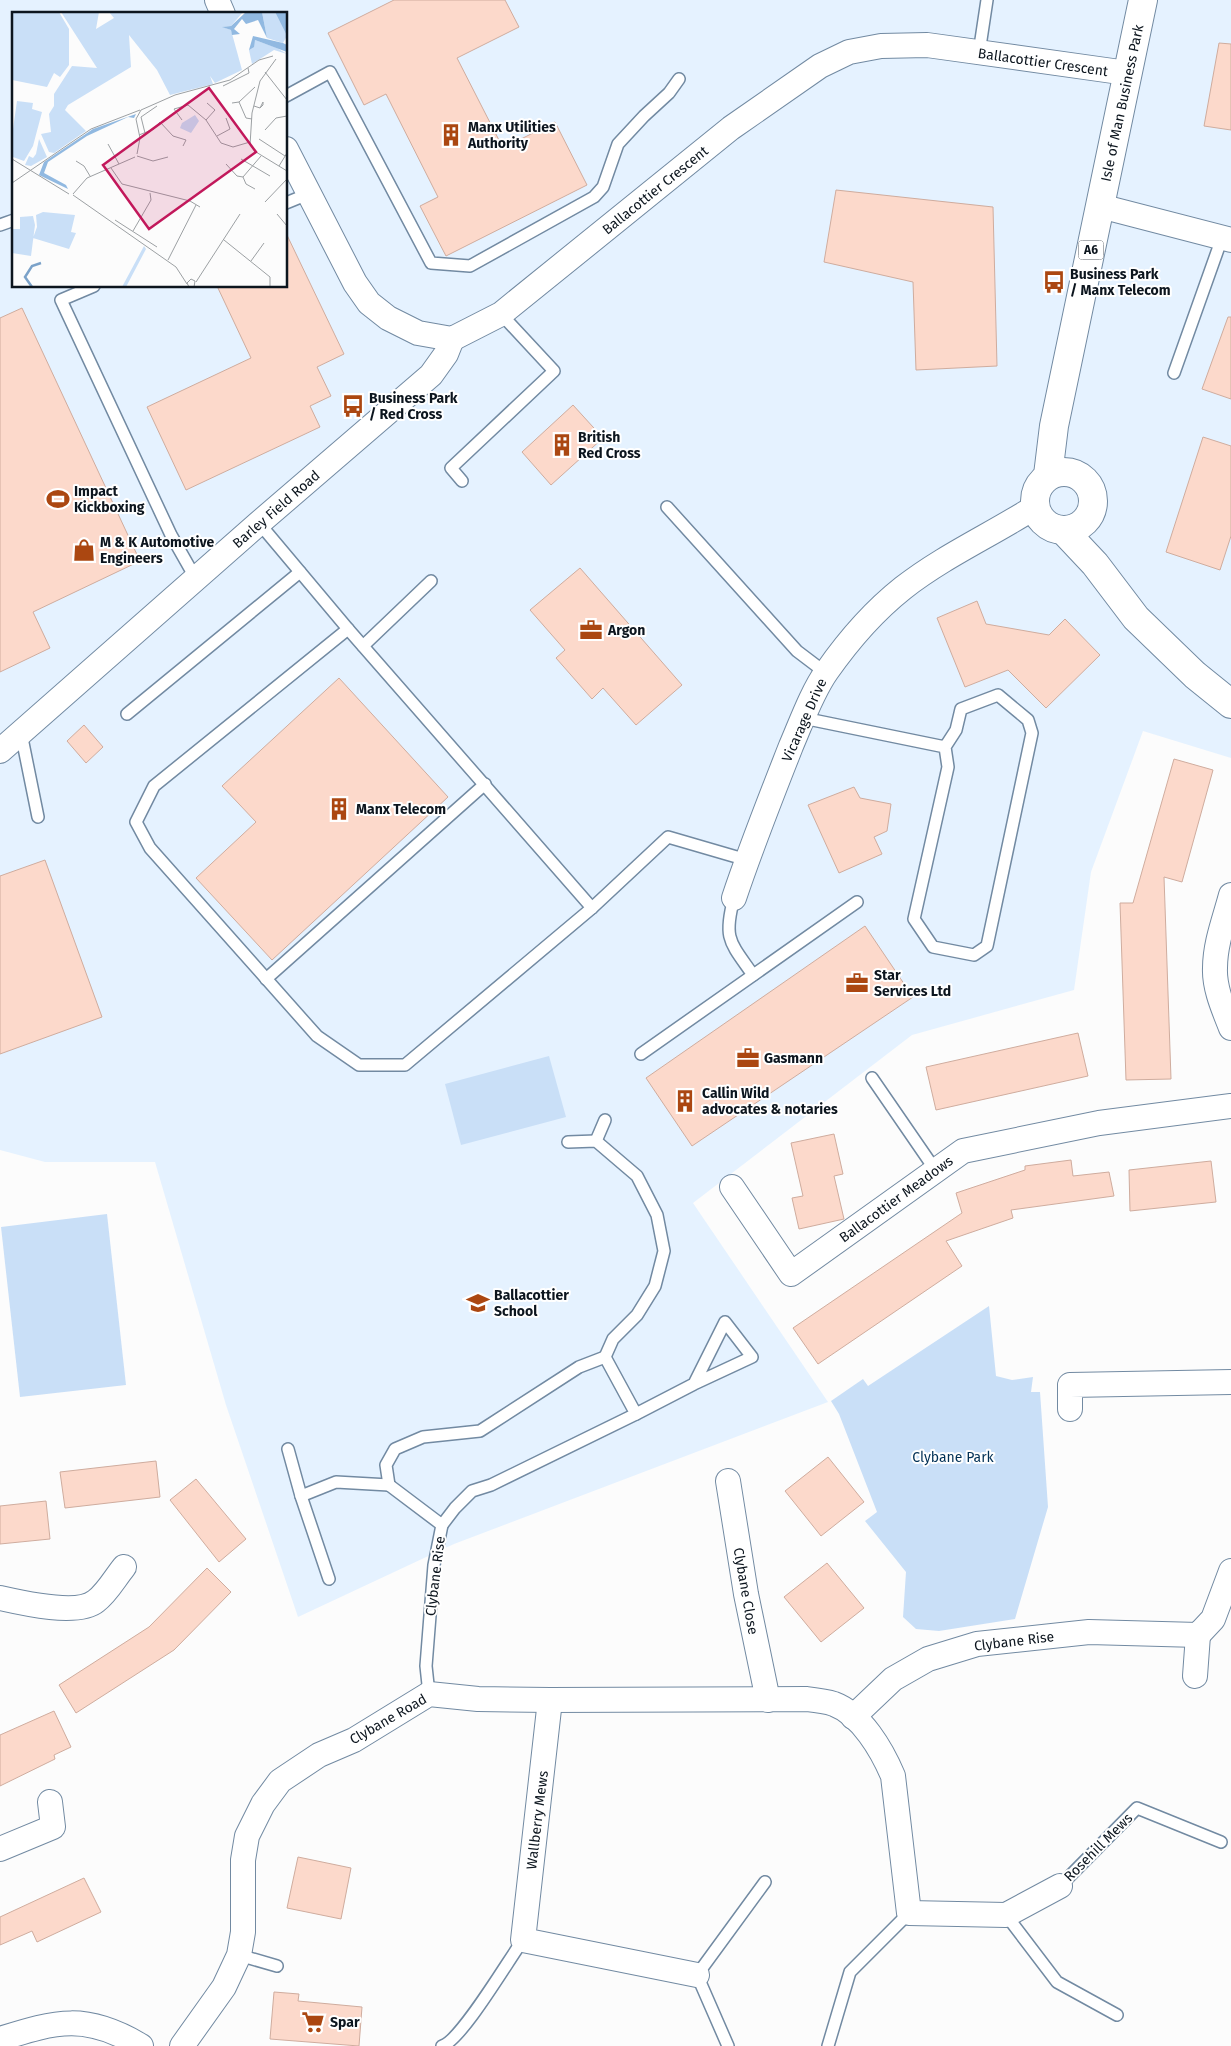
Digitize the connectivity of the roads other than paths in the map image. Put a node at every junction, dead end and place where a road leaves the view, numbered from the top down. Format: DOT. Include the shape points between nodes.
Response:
graph roads {
  1 [pos="218,0"];
  2 [pos="987,0"];
  3 [pos="1143,0"];
  4 [pos="222,12"];
  5 [pos="979,53"];
  6 [pos="1127,73"];
  7 [pos="679,78"];
  8 [pos="288,95"];
  9 [pos="288,153"];
  10 [pos="308,194"];
  11 [pos="288,203"];
  12 [pos="1100,206"];
  13 [pos="12,221"];
  14 [pos="0,225"];
  15 [pos="1226,239"];
  16 [pos="89,288"];
  17 [pos="501,314"];
  18 [pos="452,339"];
  19 [pos="1174,373"];
  20 [pos="1058,473"];
  21 [pos="462,481"];
  22 [pos="667,507"];
  23 [pos="1056,521"];
  24 [pos="259,523"];
  25 [pos="300,572"];
  26 [pos="196,579"];
  27 [pos="431,581"];
  28 [pos="348,629"];
  29 [pos="363,646"];
  30 [pos="826,672"];
  31 [pos="1231,704"];
  32 [pos="127,714"];
  33 [pos="803,718"];
  34 [pos="21,733"];
  35 [pos="945,746"];
  36 [pos="0,751"];
  37 [pos="485,784"];
  38 [pos="38,817"];
  39 [pos="747,860"];
  40 [pos="1231,895"];
  41 [pos="734,898"];
  42 [pos="857,902"];
  43 [pos="592,908"];
  44 [pos="753,975"];
  45 [pos="266,979"];
  46 [pos="1231,1028"];
  47 [pos="641,1054"];
  48 [pos="872,1078"];
  49 [pos="1231,1106"];
  50 [pos="605,1120"];
  51 [pos="596,1141"];
  52 [pos="568,1142"];
  53 [pos="936,1171"];
  54 [pos="732,1187"];
  55 [pos="605,1357"];
  56 [pos="694,1384"];
  57 [pos="1226,1387"];
  58 [pos="1070,1409"];
  59 [pos="636,1414"];
  60 [pos="288,1449"];
  61 [pos="728,1481"];
  62 [pos="389,1485"];
  63 [pos="301,1496"];
  64 [pos="442,1525"];
  65 [pos="124,1568"];
  66 [pos="1231,1571"];
  67 [pos="329,1579"];
  68 [pos="0,1598"];
  69 [pos="1198,1634"];
  70 [pos="1195,1676"];
  71 [pos="429,1694"];
  72 [pos="550,1700"];
  73 [pos="768,1700"];
  74 [pos="853,1717"];
  75 [pos="50,1802"];
  76 [pos="1221,1842"];
  77 [pos="0,1849"];
  78 [pos="765,1882"];
  79 [pos="1060,1886"];
  80 [pos="909,1913"];
  81 [pos="1006,1915"];
  82 [pos="523,1940"];
  83 [pos="239,1955"];
  84 [pos="276,1966"];
  85 [pos="697,1975"];
  86 [pos="1117,2015"];
  87 [pos="0,2039"];
  88 [pos="141,2046"];
  89 [pos="182,2046"];
  90 [pos="442,2046"];
  91 [pos="728,2046"];
  92 [pos="828,2046"];
  1 -- 4 [label="street"];
  2 -- 5 [label="lane"];
  3 -- 6 [label="highway, Isle of Man Business Park / A6"];
  5 -- 6 [label="street, Ballacottier Crescent"];
  5 -- 17 [label="street, Ballacottier Crescent" via="927,45 881,46 849,52 820,66 731,128"];
  6 -- 12 [label="highway, Isle of Man Business Park / A6"];
  7 -- 8 [label="lane" via="669,93 618,144 603,187 594,197 470,266 431,263 330,72"];
  9 -- 10 [label="street"];
  10 -- 11 [label="lane"];
  10 -- 18 [label="street" via="369,303 388,318 418,333"];
  12 -- 15 [label="street"];
  12 -- 20 [label="highway, Isle of Man Business Park / A6" via="1054,426"];
  13 -- 14 [label="lane"];
  15 -- 19 [label="lane"];
  16 -- 26 [label="lane" via="61,300 171,535"];
  17 -- 18 [label="street, Ballacottier Crescent"];
  17 -- 21 [label="lane" via="554,371 451,468"];
  18 -- 24 [label="street, Barley Field Road" via="431,375"];
  20 -- 23 [label="highway" via="1039,484 1035,495"];
  20 -- 23 [label="highway" via="1082,476 1091,487 1094,501 1090,515"];
  22 -- 30 [label="lane" via="797,651"];
  23 -- 30 [label="street, Vicarage Drive" via="1001,528 936,564 901,589 867,621"];
  23 -- 31 [label="highway" via="1095,564 1136,618 1194,675"];
  24 -- 25 [label="lane"];
  24 -- 26 [label="street, Barley Field Road"];
  25 -- 28 [label="lane"];
  25 -- 32 [label="lane"];
  26 -- 34 [label="street, Barley Field Road"];
  27 -- 29 [label="lane"];
  28 -- 29 [label="lane"];
  28 -- 45 [label="lane" via="154,786 136,822 150,848"];
  29 -- 37 [label="lane"];
  30 -- 33 [label="street, Vicarage Drive"];
  33 -- 35 [label="lane"];
  33 -- 39 [label="street, Vicarage Drive"];
  34 -- 36 [label="street, Barley Field Road"];
  34 -- 38 [label="lane"];
  35 -- 35 [label="lane" via="948,767 914,919 933,947 974,955 987,946 1032,733 1028,720 998,695 962,709 956,730"];
  37 -- 43 [label="lane"];
  37 -- 45 [label="lane"];
  39 -- 41 [label="street, Vicarage Drive"];
  39 -- 43 [label="lane" via="668,837"];
  40 -- 46 [label="street" via="1214,968"];
  41 -- 44 [label="lane" via="727,924 731,944"];
  42 -- 44 [label="lane"];
  43 -- 45 [label="lane" via="405,1065 359,1065 317,1036"];
  44 -- 47 [label="lane"];
  48 -- 53 [label="lane"];
  49 -- 53 [label="street, Ballacottier Meadows" via="1099,1123 963,1151"];
  50 -- 51 [label="lane"];
  51 -- 52 [label="lane"];
  51 -- 55 [label="lane" via="637,1176 657,1215 664,1251 655,1286 636,1315 613,1339"];
  53 -- 54 [label="street, Ballacottier Meadows" via="791,1274"];
  55 -- 59 [label="lane"];
  55 -- 62 [label="lane" via="580,1367 480,1431 424,1437 395,1449 386,1465"];
  56 -- 56 [label="lane" via="752,1358 726,1322 721,1331"];
  56 -- 59 [label="lane"];
  57 -- 58 [label="street" via="1070,1385"];
  59 -- 64 [label="lane" via="472,1492"];
  60 -- 63 [label="lane"];
  61 -- 73 [label="street, Clybane Close" via="746,1594"];
  62 -- 63 [label="lane" via="336,1482"];
  62 -- 64 [label="lane, Clybane Rise"];
  63 -- 67 [label="lane"];
  64 -- 71 [label="lane, Clybane Rise" via="434,1565 426,1666"];
  65 -- 68 [label="street" via="95,1602 70,1609"];
  66 -- 69 [label="street" via="1212,1620"];
  69 -- 70 [label="street"];
  69 -- 74 [label="street, Clybane Rise" via="1088,1632 977,1644 928,1659 893,1679"];
  71 -- 72 [label="street, Clybane Road" via="478,1699"];
  71 -- 83 [label="street, Clybane Road" via="280,1780 268,1796 247,1836"];
  72 -- 73 [label="street, Clybane Road"];
  72 -- 82 [label="street, Wallberry Mews"];
  73 -- 74 [label="street, Clybane Road" via="806,1699 834,1704"];
  74 -- 80 [label="street" via="885,1757 893,1776"];
  75 -- 77 [label="street" via="58,1836"];
  76 -- 79 [label="lane, Rosehill Mews" via="1137,1808"];
  78 -- 85 [label="lane"];
  79 -- 81 [label="street, Rosehill Mews"];
  80 -- 81 [label="street, Rosehill Mews"];
  80 -- 92 [label="lane" via="850,1972"];
  81 -- 86 [label="lane" via="1057,1982"];
  82 -- 85 [label="street"];
  82 -- 90 [label="lane, Wallberry Mews" via="464,2026 447,2045"];
  83 -- 84 [label="lane"];
  83 -- 89 [label="street, Clybane Road" via="224,1987"];
  85 -- 91 [label="lane"];
  87 -- 88 [label="street" via="41,2026 71,2022 95,2025"];
}
